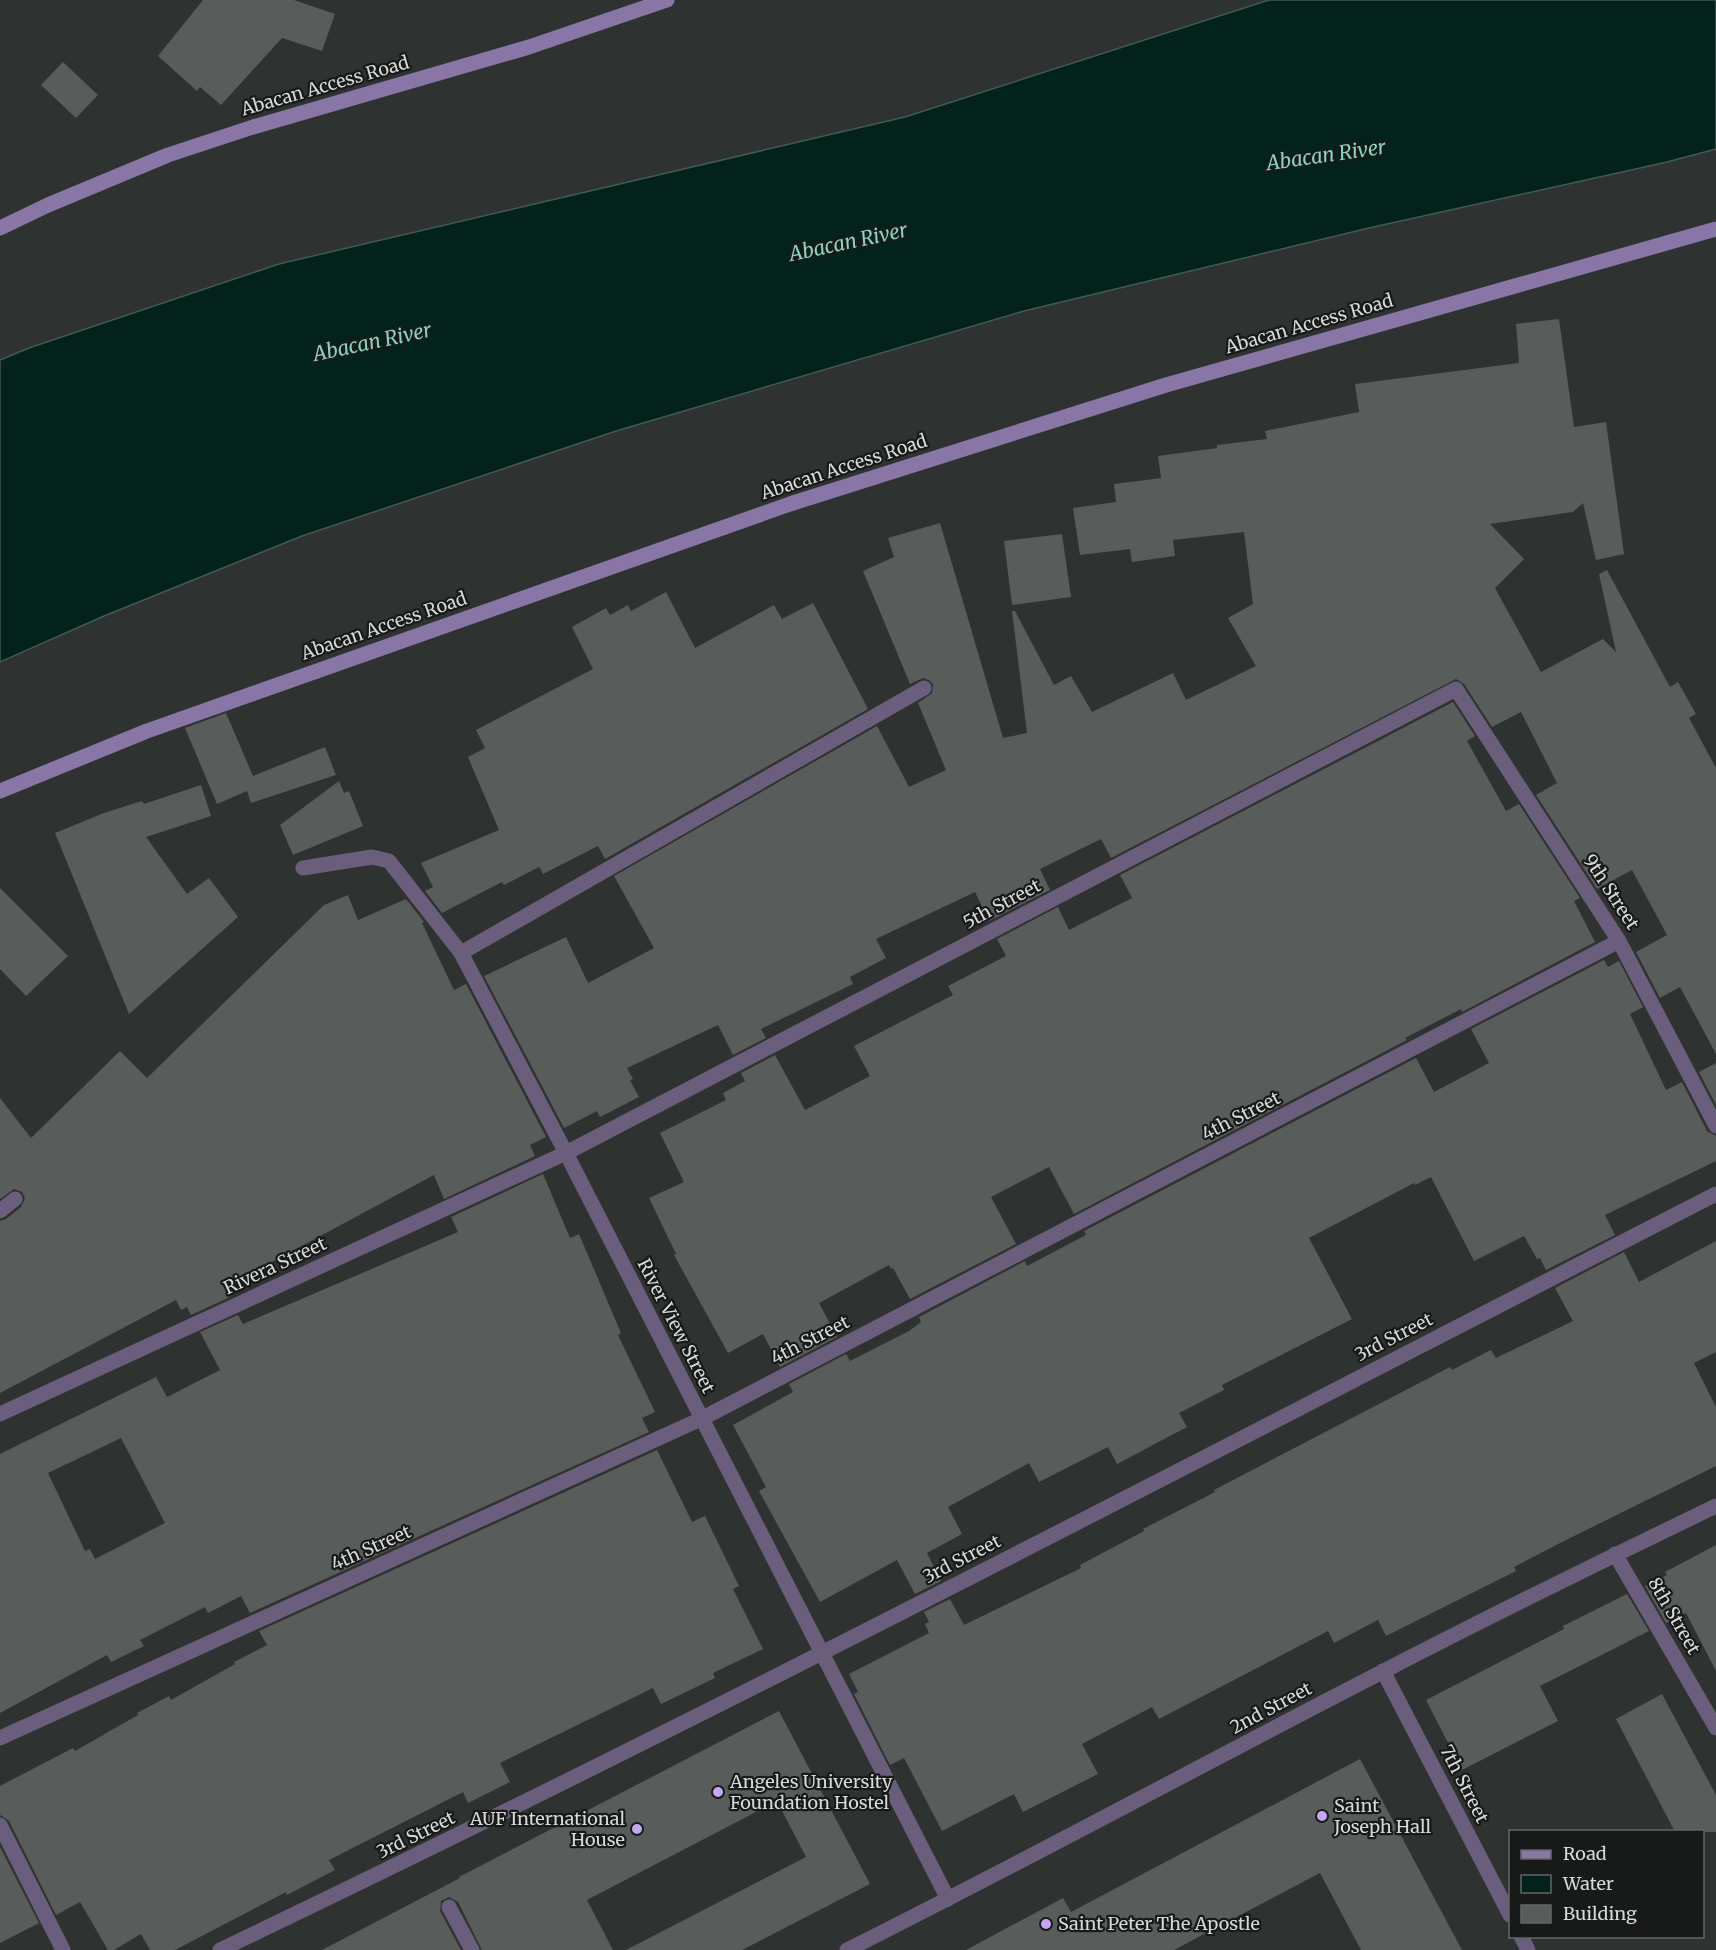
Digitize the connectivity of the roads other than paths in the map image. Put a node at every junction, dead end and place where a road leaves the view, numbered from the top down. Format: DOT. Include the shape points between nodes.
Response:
graph roads {
  1 [pos="667,0"];
  2 [pos="0,228"];
  3 [pos="1716,230"];
  4 [pos="924,687"];
  5 [pos="1456,689"];
  6 [pos="0,791"];
  7 [pos="303,868"];
  8 [pos="1619,941"];
  9 [pos="461,954"];
  10 [pos="1716,1126"];
  11 [pos="566,1153"];
  12 [pos="1716,1194"];
  13 [pos="15,1198"];
  14 [pos="0,1211"];
  15 [pos="0,1414"];
  16 [pos="701,1419"];
  17 [pos="1716,1506"];
  18 [pos="1616,1554"];
  19 [pos="822,1653"];
  20 [pos="1383,1671"];
  21 [pos="1716,1728"];
  22 [pos="0,1738"];
  23 [pos="0,1825"];
  24 [pos="948,1899"];
  25 [pos="449,1907"];
  26 [pos="1509,1914"];
  27 [pos="63,1950"];
  28 [pos="220,1950"];
  29 [pos="472,1950"];
  30 [pos="847,1950"];
  1 -- 2 [label="street, Abacan Access Road" via="168,155"];
  3 -- 6 [label="street, Abacan Access Road" via="1166,385 790,504 147,731"];
  4 -- 9 [label="street"];
  5 -- 8 [label="street, 9th Street"];
  5 -- 11 [label="street, 5th Street"];
  7 -- 9 [label="street, River View Street" via="372,857 389,861"];
  8 -- 10 [label="street, 9th Street"];
  8 -- 16 [label="street, 4th Street"];
  9 -- 11 [label="street, River View Street"];
  11 -- 15 [label="street, Rivera Street"];
  11 -- 16 [label="street, River View Street"];
  12 -- 19 [label="street, 3rd Street"];
  13 -- 14 [label="street"];
  16 -- 19 [label="street, River View Street"];
  16 -- 22 [label="street, 4th Street"];
  17 -- 18 [label="street, 2nd Street"];
  18 -- 20 [label="street, 2nd Street"];
  18 -- 21 [label="street, 8th Street"];
  19 -- 24 [label="street, River View Street"];
  19 -- 28 [label="street, 3rd Street" via="426,1852"];
  20 -- 24 [label="street, 2nd Street"];
  20 -- 26 [label="street, 7th Street"];
  23 -- 27 [label="street"];
  24 -- 30 [label="street, 2nd Street"];
  25 -- 29 [label="street"];
}
